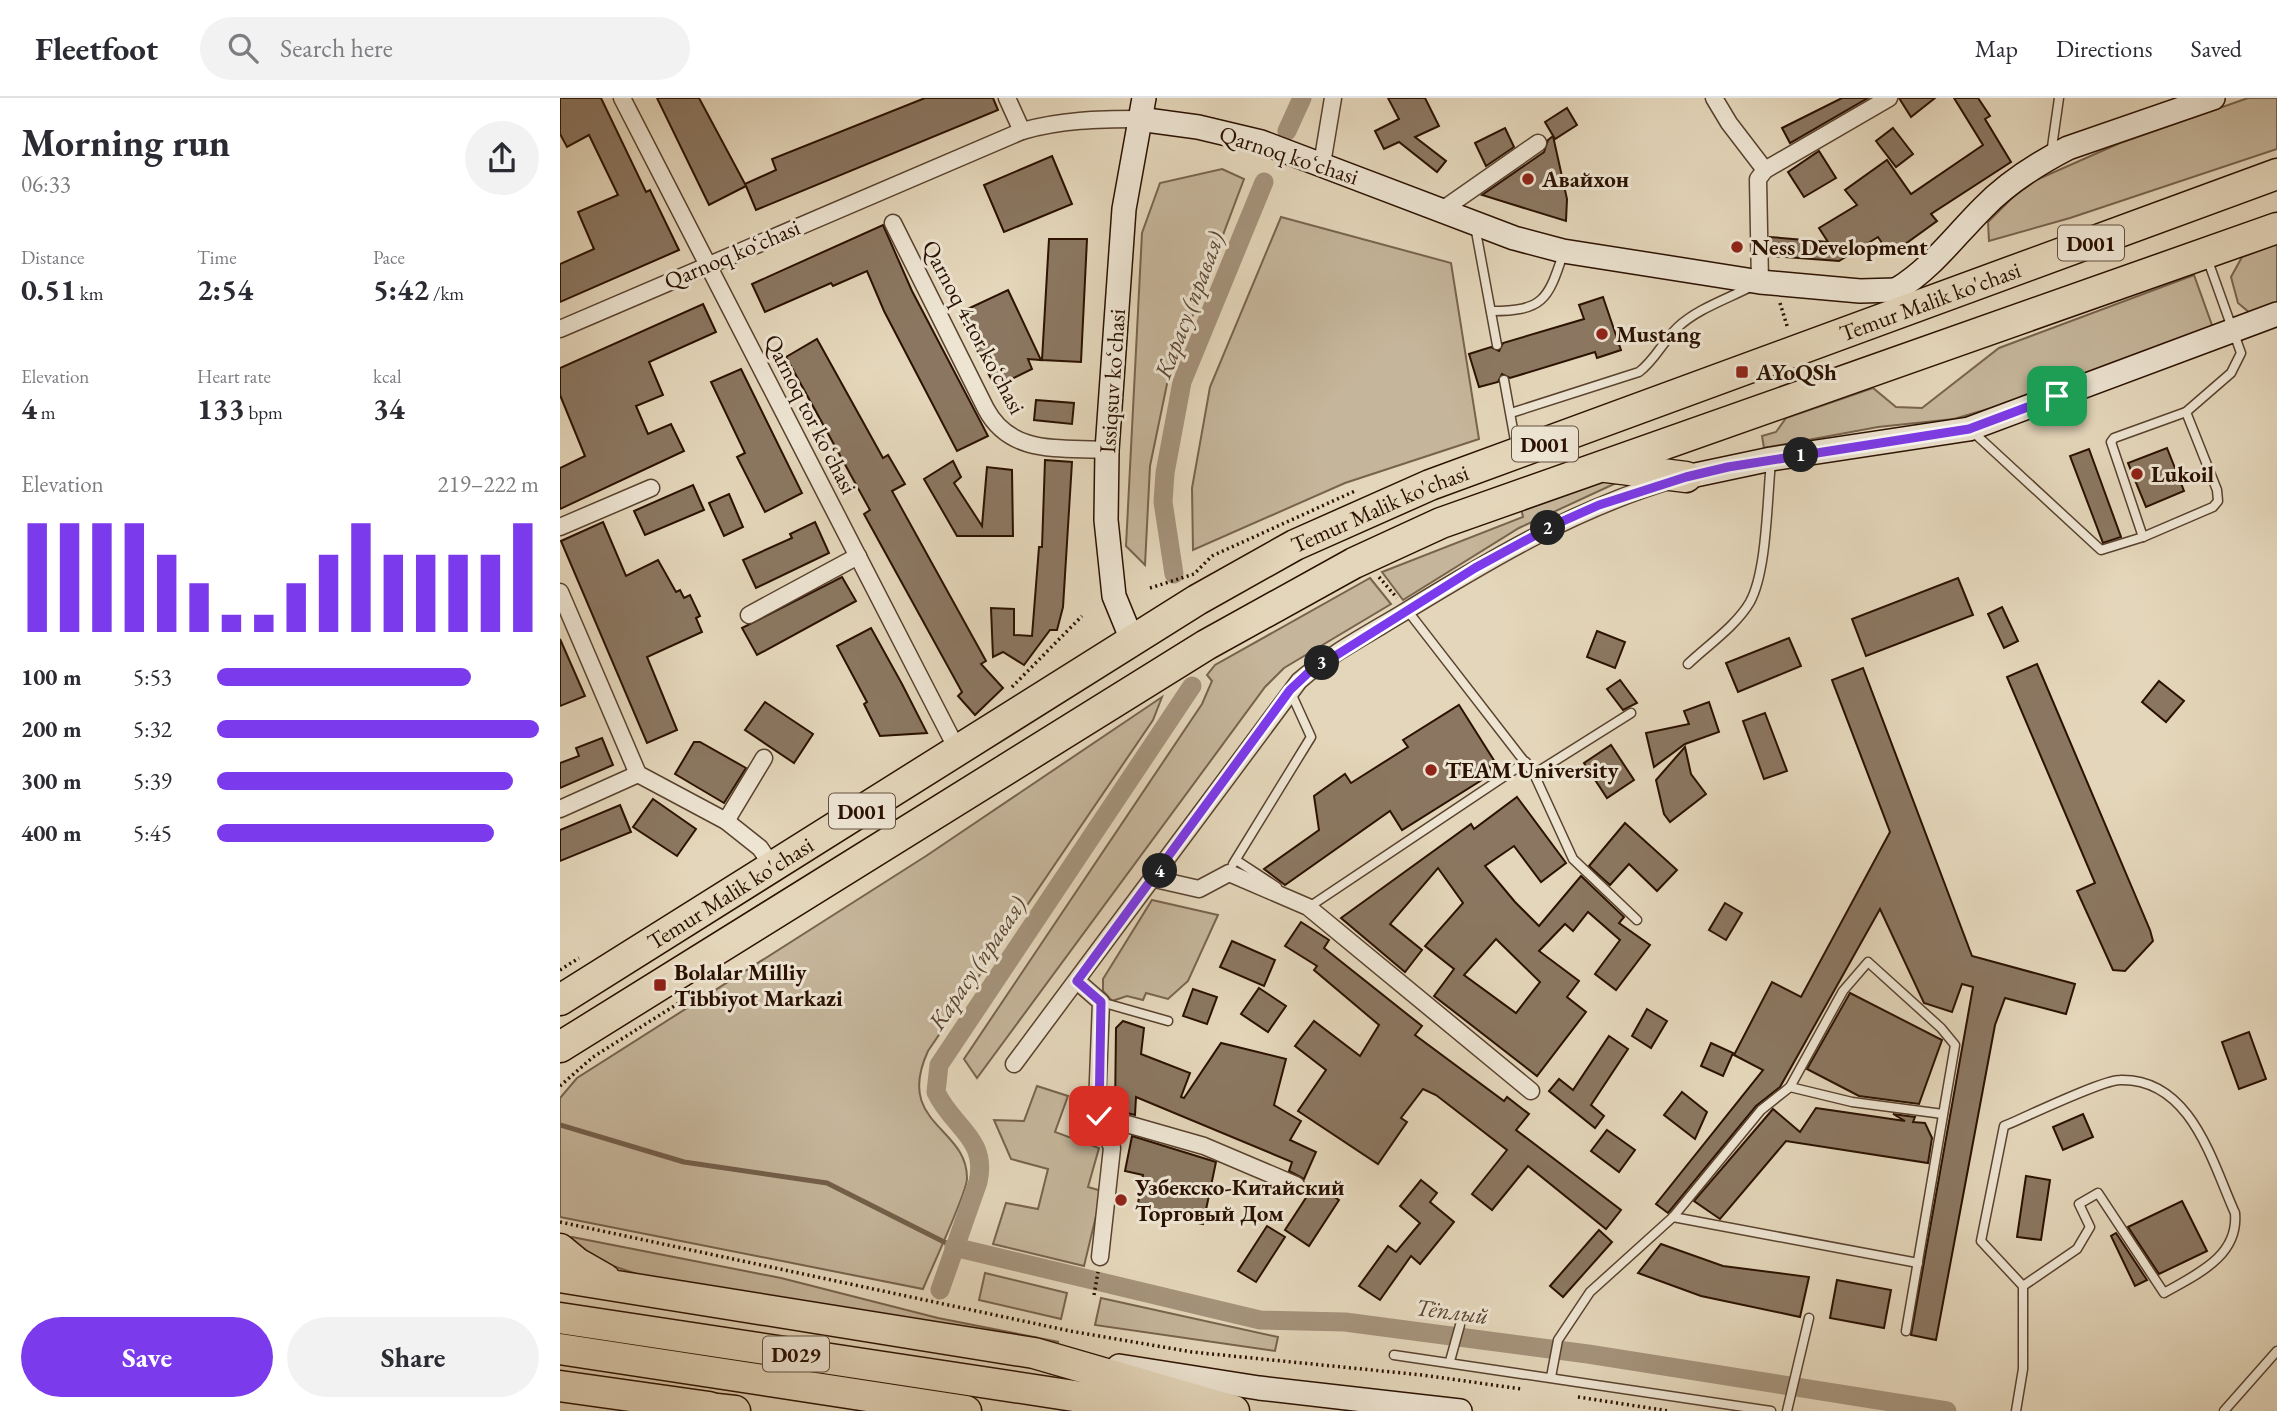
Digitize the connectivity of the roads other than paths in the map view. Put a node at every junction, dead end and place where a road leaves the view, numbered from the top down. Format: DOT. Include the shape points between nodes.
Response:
graph roads {
  1 [pos="622,98"];
  2 [pos="1007,98"];
  3 [pos="1333,98"];
  4 [pos="1714,98"];
  5 [pos="1889,98"];
  6 [pos="2059,98"];
  7 [pos="2213,98"];
  8 [pos="1142,109"];
  9 [pos="1022,131"];
  10 [pos="1538,143"];
  11 [pos="2050,157"];
  12 [pos="1322,164"];
  13 [pos="1765,170"];
  14 [pos="2277,174"];
  15 [pos="1442,210"];
  16 [pos="893,223"];
  17 [pos="1475,223"];
  18 [pos="2277,228"];
  19 [pos="1563,251"];
  20 [pos="2205,254"];
  21 [pos="708,264"];
  22 [pos="1760,282"];
  23 [pos="1900,301"];
  24 [pos="1491,311"];
  25 [pos="2277,314"];
  26 [pos="560,329"];
  27 [pos="2233,330"];
  28 [pos="1497,345"];
  29 [pos="1917,354"];
  30 [pos="1504,380"];
  31 [pos="2186,412"];
  32 [pos="1511,413"];
  33 [pos="1969,429"];
  34 [pos="1107,450"];
  35 [pos="1517,454"];
  36 [pos="1771,459"];
  37 [pos="1599,466"];
  38 [pos="1686,477"];
  39 [pos="651,488"];
  40 [pos="560,527"];
  41 [pos="2143,537"];
  42 [pos="858,556"];
  43 [pos="560,592"];
  44 [pos="1407,610"];
  45 [pos="748,615"];
  46 [pos="1132,640"];
  47 [pos="1688,664"];
  48 [pos="1290,690"];
  49 [pos="1631,713"];
  50 [pos="958,751"];
  51 [pos="764,758"];
  52 [pos="1526,762"];
  53 [pos="638,774"];
  54 [pos="1534,774"];
  55 [pos="560,809"];
  56 [pos="726,821"];
  57 [pos="1232,866"];
  58 [pos="773,867"];
  59 [pos="1155,878"];
  60 [pos="1308,907"];
  61 [pos="1637,920"];
  62 [pos="1077,981"];
  63 [pos="560,1000"];
  64 [pos="1101,1002"];
  65 [pos="1168,1021"];
  66 [pos="567,1044"];
  67 [pos="560,1060"];
  68 [pos="1014,1064"];
  69 [pos="1790,1087"];
  70 [pos="1531,1091"];
  71 [pos="1942,1114"];
  72 [pos="1099,1116"];
  73 [pos="1296,1185"];
  74 [pos="1673,1217"];
  75 [pos="560,1248"];
  76 [pos="1099,1263"];
  77 [pos="1917,1263"];
  78 [pos="560,1277"];
  79 [pos="2023,1286"];
  80 [pos="631,1289"];
  81 [pos="560,1318"];
  82 [pos="1809,1318"];
  83 [pos="1460,1325"];
  84 [pos="1906,1331"];
  85 [pos="560,1349"];
  86 [pos="2277,1352"];
  87 [pos="1034,1353"];
  88 [pos="1394,1355"];
  89 [pos="1450,1361"];
  90 [pos="1551,1377"];
  91 [pos="560,1386"];
  92 [pos="1787,1407"];
  93 [pos="722,1409"];
  94 [pos="629,1411"];
  95 [pos="966,1411"];
  96 [pos="1174,1411"];
  97 [pos="1234,1411"];
  98 [pos="1460,1411"];
  99 [pos="1771,1411"];
  100 [pos="2016,1411"];
  101 [pos="2224,1411"];
  1 -- 21 [label="street, Qarnoq tor koʻchasi"];
  2 -- 9 [label="street"];
  3 -- 12 [label="street"];
  4 -- 13 [label="street"];
  5 -- 13 [label="street"];
  6 -- 11 [label="lane"];
  7 -- 11 [label="street" via="2175,106"];
  8 -- 9 [label="street, Qarnoq koʻchasi"];
  8 -- 12 [label="street, Qarnoq koʻchasi"];
  8 -- 34 [label="street, Issiqsuv koʻchasi" via="1124,209"];
  9 -- 21 [label="street, Qarnoq koʻchasi"];
  10 -- 15 [label="street"];
  11 -- 23 [label="street" via="1998,194 1916,278"];
  12 -- 15 [label="street, Qarnoq koʻchasi"];
  13 -- 22 [label="street" via="1758,179"];
  14 -- 23 [label="highway, Temur Malik ko'chasi / D001"];
  15 -- 17 [label="street, Qarnoq koʻchasi"];
  16 -- 34 [label="street, Qarnoq 4-tor koʻchasi" via="986,410 1000,429 1022,444"];
  17 -- 19 [label="street, Qarnoq koʻchasi"];
  17 -- 24 [label="lane"];
  18 -- 20 [label="highway, Temur Malik ko'chasi / D001"];
  19 -- 22 [label="street, Qarnoq koʻchasi"];
  19 -- 24 [label="lane" via="1552,289 1543,301 1528,308"];
  20 -- 27 [label="lane"];
  20 -- 29 [label="highway, Temur Malik ko'chasi / D001"];
  21 -- 26 [label="street, Qarnoq koʻchasi"];
  21 -- 42 [label="street, Qarnoq tor koʻchasi"];
  22 -- 23 [label="street, Qarnoq koʻchasi" via="1860,291"];
  22 -- 32 [label="lane" via="1688,319 1676,328 1654,361 1639,372"];
  23 -- 29 [label="highway"];
  23 -- 35 [label="highway, Temur Malik ko'chasi / D001"];
  24 -- 28 [label="lane"];
  25 -- 27 [label="street"];
  27 -- 31 [label="lane" via="2241,353 2238,361 2231,373"];
  27 -- 33 [label="street"];
  29 -- 37 [label="highway, Temur Malik ko'chasi / D001"];
  30 -- 32 [label="lane"];
  31 -- 41 [label="lane" via="2218,501"];
  31 -- 41 [label="lane" via="2112,442"];
  32 -- 35 [label="lane"];
  33 -- 36 [label="street"];
  33 -- 41 [label="lane" via="2101,550"];
  34 -- 46 [label="street, Issiqsuv koʻchasi" via="1106,520 1114,596"];
  35 -- 46 [label="highway, Temur Malik ko'chasi / D001" via="1339,524"];
  36 -- 38 [label="street"];
  36 -- 47 [label="lane" via="1760,576 1750,602"];
  37 -- 38 [label="highway"];
  37 -- 66 [label="highway, Temur Malik ko'chasi / D001" via="1397,542 1305,589 1206,645"];
  38 -- 44 [label="street" via="1599,505 1552,526"];
  39 -- 40 [label="street"];
  42 -- 45 [label="street"];
  42 -- 50 [label="street, Qarnoq tor koʻchasi"];
  43 -- 53 [label="street"];
  44 -- 48 [label="street" via="1332,656"];
  44 -- 52 [label="lane"];
  46 -- 50 [label="highway, Temur Malik ko'chasi / D001"];
  48 -- 57 [label="lane" via="1311,737"];
  48 -- 59 [label="street"];
  49 -- 54 [label="lane"];
  50 -- 58 [label="highway, Temur Malik ko'chasi / D001"];
  51 -- 56 [label="street"];
  52 -- 54 [label="lane"];
  52 -- 60 [label="lane"];
  53 -- 55 [label="street"];
  53 -- 56 [label="street"];
  54 -- 61 [label="lane" via="1573,859"];
  56 -- 58 [label="street" via="760,848"];
  57 -- 59 [label="street" via="1199,889"];
  57 -- 60 [label="street"];
  58 -- 63 [label="highway, Temur Malik ko'chasi / D001"];
  59 -- 62 [label="street"];
  60 -- 70 [label="street"];
  62 -- 64 [label="street"];
  62 -- 68 [label="street"];
  64 -- 65 [label="lane"];
  64 -- 72 [label="street"];
  66 -- 67 [label="highway"];
  69 -- 71 [label="lane" via="1852,1102"];
  69 -- 71 [label="lane" via="1843,991 1868,962 1955,1045"];
  69 -- 74 [label="lane" via="1761,1110"];
  71 -- 77 [label="lane"];
  72 -- 73 [label="street" via="1203,1146"];
  72 -- 76 [label="street" via="1112,1148"];
  74 -- 77 [label="lane"];
  74 -- 90 [label="lane" via="1590,1292 1558,1340"];
  75 -- 80 [label="highway" via="589,1271"];
  77 -- 84 [label="lane"];
  78 -- 80 [label="highway"];
  79 -- 79 [label="lane" via="2077,1249 2090,1227 2079,1204 2098,1193 2164,1293 2206,1269 2224,1252 2235,1229 2235,1213 2196,1124 2176,1101 2151,1087 2118,1080 2004,1126 1981,1241"];
  79 -- 100 [label="lane" via="2023,1369"];
  80 -- 87 [label="highway"];
  81 -- 96 [label="highway, D029"];
  82 -- 92 [label="lane"];
  83 -- 89 [label="lane"];
  85 -- 95 [label="highway, D029"];
  86 -- 101 [label="lane"];
  87 -- 97 [label="highway"];
  87 -- 98 [label="street" via="1258,1388"];
  88 -- 89 [label="lane"];
  89 -- 90 [label="lane"];
  90 -- 99 [label="lane"];
  91 -- 93 [label="highway"];
  93 -- 94 [label="highway" via="659,1405"];
}
